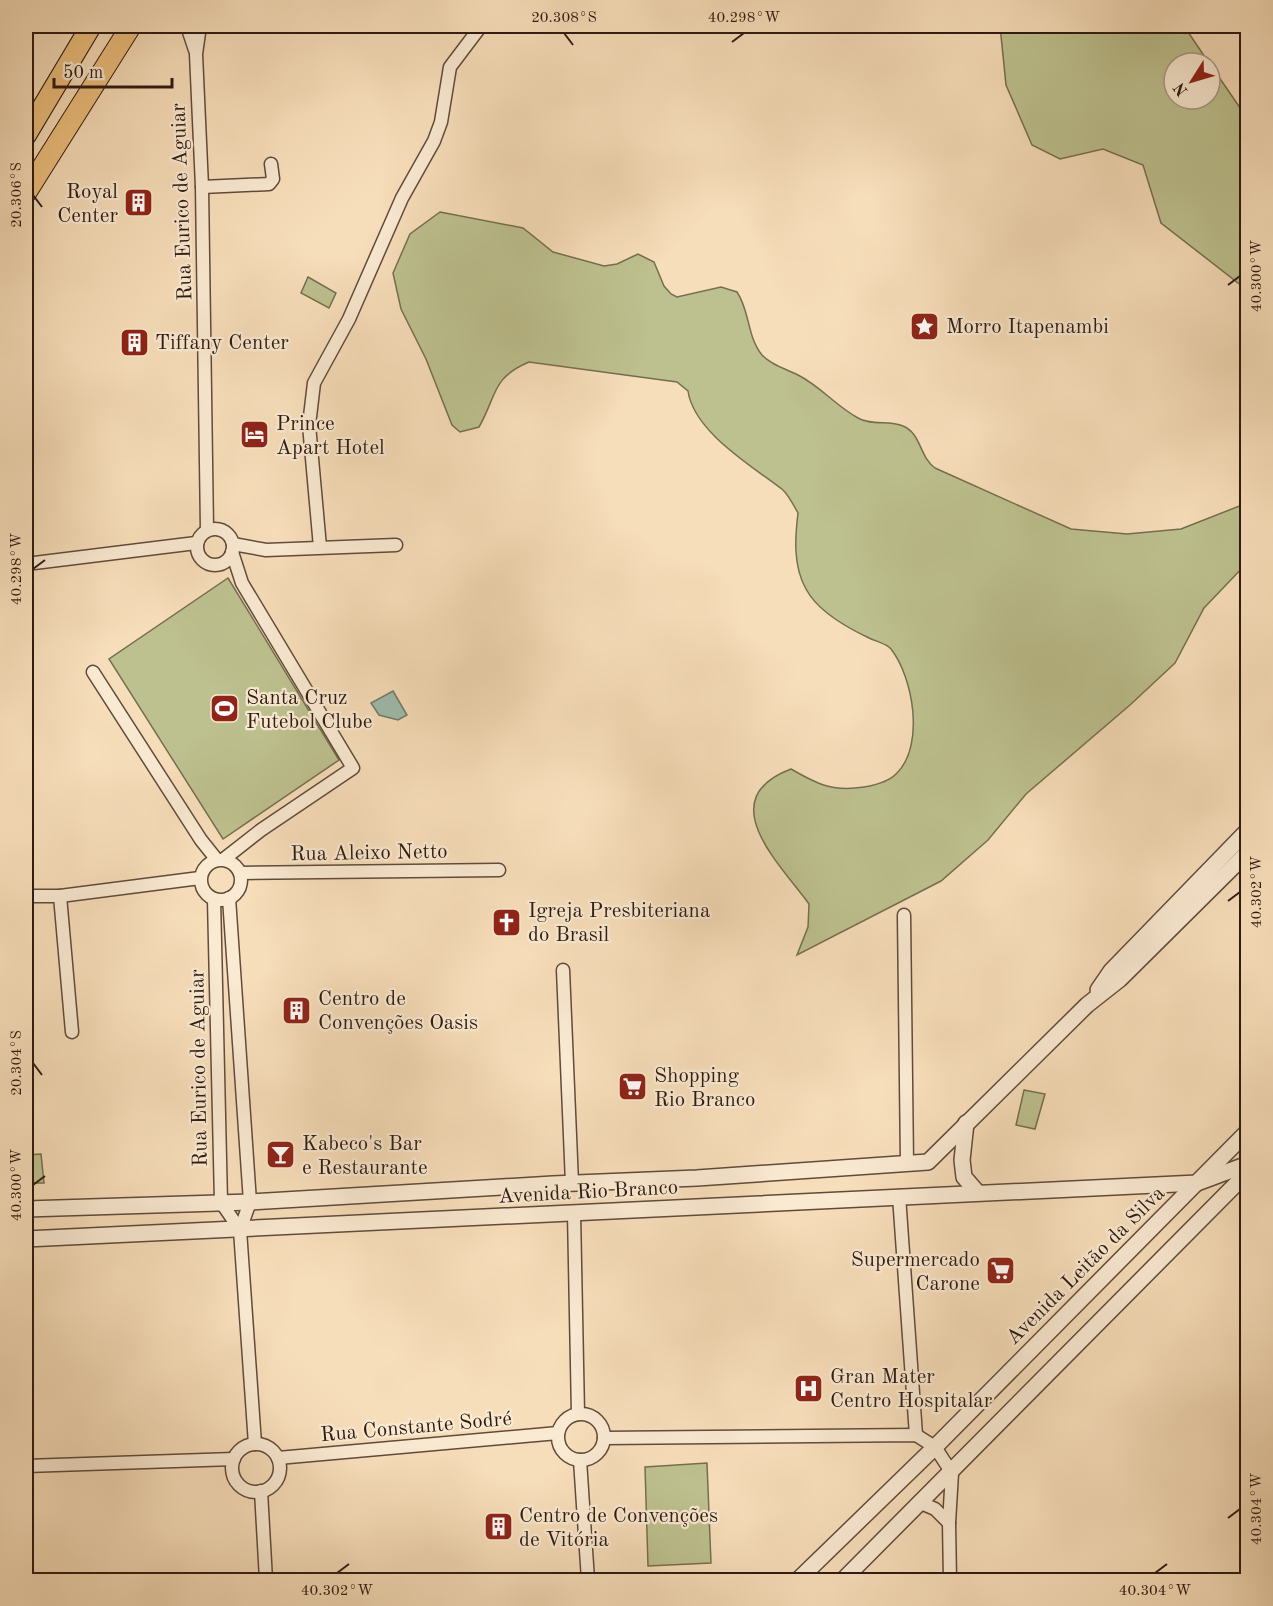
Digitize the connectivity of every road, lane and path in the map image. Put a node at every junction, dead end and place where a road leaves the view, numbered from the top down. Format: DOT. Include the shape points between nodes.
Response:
graph roads {
  1 [pos="91,26"];
  2 [pos="187,26"];
  3 [pos="200,26"];
  4 [pos="481,26"];
  5 [pos="127,30"];
  6 [pos="196,54"];
  7 [pos="26,135"];
  8 [pos="271,164"];
  9 [pos="202,187"];
  10 [pos="26,193"];
  11 [pos="207,530"];
  12 [pos="196,543"];
  13 [pos="396,545"];
  14 [pos="320,547"];
  15 [pos="233,548"];
  16 [pos="26,564"];
  17 [pos="93,672"];
  18 [pos="1248,830"];
  19 [pos="1248,852"];
  20 [pos="220,860"];
  21 [pos="499,870"];
  22 [pos="240,873"];
  23 [pos="200,878"];
  24 [pos="26,896"];
  25 [pos="60,896"];
  26 [pos="229,898"];
  27 [pos="214,899"];
  28 [pos="904,915"];
  29 [pos="563,970"];
  30 [pos="1087,1005"];
  31 [pos="72,1032"];
  32 [pos="966,1123"];
  33 [pos="1248,1131"];
  34 [pos="907,1163"];
  35 [pos="1248,1164"];
  36 [pos="1248,1172"];
  37 [pos="572,1183"];
  38 [pos="1197,1183"];
  39 [pos="1152,1185"];
  40 [pos="977,1192"];
  41 [pos="899,1196"];
  42 [pos="221,1202"];
  43 [pos="250,1203"];
  44 [pos="26,1209"];
  45 [pos="1167,1212"];
  46 [pos="574,1213"];
  47 [pos="240,1230"];
  48 [pos="26,1239"];
  49 [pos="578,1414"];
  50 [pos="558,1433"];
  51 [pos="916,1435"];
  52 [pos="604,1438"];
  53 [pos="255,1444"];
  54 [pos="935,1446"];
  55 [pos="278,1458"];
  56 [pos="234,1459"];
  57 [pos="580,1460"];
  58 [pos="26,1466"];
  59 [pos="952,1473"];
  60 [pos="261,1491"];
  61 [pos="921,1503"];
  62 [pos="949,1523"];
  63 [pos="266,1581"];
  64 [pos="588,1581"];
  65 [pos="798,1581"];
  66 [pos="843,1581"];
  67 [pos="950,1581"];
  1 -- 7 [label="main road"];
  2 -- 6 [label="street, Rua Eurico de Aguiar"];
  3 -- 6 [label="street, Rua Eurico de Aguiar"];
  4 -- 14 [label="street" via="450,67 434,141 402,198 349,319 314,383 309,425"];
  5 -- 10 [label="main road"];
  6 -- 9 [label="street, Rua Eurico de Aguiar"];
  8 -- 9 [label="street" via="273,179 269,183"];
  9 -- 11 [label="street, Rua Eurico de Aguiar"];
  11 -- 12 [label="street"];
  11 -- 15 [label="street" via="226,532"];
  12 -- 15 [label="street" via="200,558 214,566 229,559"];
  12 -- 16 [label="street"];
  13 -- 14 [label="street"];
  14 -- 15 [label="street"];
  15 -- 20 [label="street" via="242,583 353,768"];
  17 -- 20 [label="street" via="201,840"];
  18 -- 30 [label="street" via="1111,971"];
  19 -- 30 [label="street" via="1120,979"];
  20 -- 22 [label="street"];
  20 -- 23 [label="street" via="205,866"];
  21 -- 22 [label="street, Rua Aleixo Netto"];
  22 -- 26 [label="street" via="239,888"];
  23 -- 25 [label="street"];
  23 -- 27 [label="street" via="202,887"];
  24 -- 25 [label="street"];
  25 -- 31 [label="street"];
  26 -- 27 [label="street"];
  26 -- 43 [label="street, Rua Eurico de Aguiar"];
  27 -- 42 [label="street, Rua Eurico de Aguiar"];
  28 -- 34 [label="street"];
  29 -- 37 [label="street"];
  30 -- 32 [label="street"];
  32 -- 34 [label="street, Avenida Rio Branco" via="928,1162"];
  32 -- 40 [label="street" via="964,1177"];
  33 -- 38 [label="street, Avenida Leitão da Silva"];
  34 -- 37 [label="street, Avenida Rio Branco"];
  35 -- 38 [label="street"];
  36 -- 59 [label="street"];
  37 -- 43 [label="street, Avenida Rio Branco"];
  38 -- 39 [label="street, Avenida Rio Branco"];
  38 -- 45 [label="street, Avenida Leitão da Silva"];
  39 -- 40 [label="street, Avenida Rio Branco"];
  39 -- 45 [label="street" via="1168,1194"];
  40 -- 41 [label="street, Avenida Rio Branco"];
  41 -- 46 [label="street, Avenida Rio Branco"];
  41 -- 51 [label="street"];
  42 -- 43 [label="street, Avenida Rio Branco"];
  42 -- 44 [label="street, Avenida Rio Branco"];
  42 -- 47 [label="street"];
  43 -- 47 [label="street, Rua Eurico de Aguiar"];
  45 -- 54 [label="street, Avenida Leitão da Silva"];
  46 -- 47 [label="street, Avenida Rio Branco"];
  46 -- 49 [label="street"];
  47 -- 48 [label="street, Avenida Rio Branco"];
  47 -- 53 [label="street, Rua Eurico de Aguiar"];
  49 -- 50 [label="street" via="565,1420"];
  49 -- 52 [label="street" via="586,1414 599,1423"];
  50 -- 55 [label="street, Rua Constante Sodré"];
  50 -- 57 [label="street" via="563,1451"];
  51 -- 52 [label="street"];
  51 -- 54 [label="street"];
  52 -- 57 [label="street" via="593,1456"];
  53 -- 55 [label="street" via="269,1448"];
  53 -- 56 [label="street" via="242,1448"];
  54 -- 59 [label="street"];
  54 -- 65 [label="street, Avenida Leitão da Silva"];
  55 -- 60 [label="street" via="279,1476 269,1489"];
  56 -- 58 [label="street"];
  56 -- 60 [label="street" via="235,1479 250,1491"];
  57 -- 64 [label="street"];
  59 -- 61 [label="street"];
  59 -- 62 [label="street"];
  60 -- 63 [label="street"];
  61 -- 62 [label="street" via="935,1509"];
  61 -- 66 [label="street"];
  62 -- 67 [label="street"];
}
